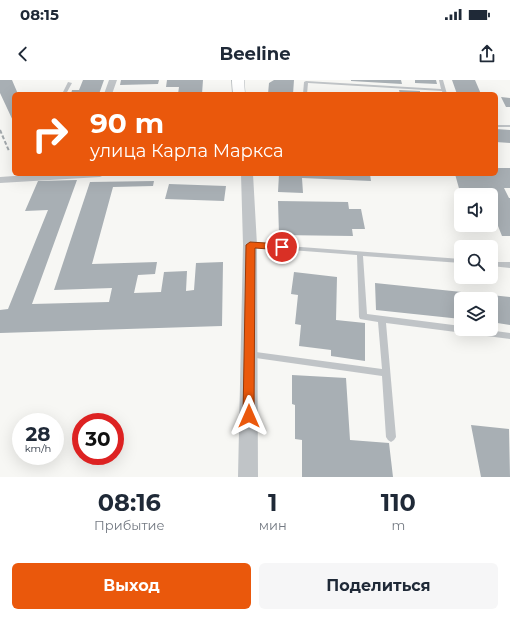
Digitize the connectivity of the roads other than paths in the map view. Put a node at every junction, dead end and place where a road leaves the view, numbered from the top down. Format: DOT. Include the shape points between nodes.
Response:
graph roads {
  1 [pos="113,80"];
  2 [pos="238,80"];
  3 [pos="441,80"];
  4 [pos="70,83"];
  5 [pos="381,87"];
  6 [pos="65,92"];
  7 [pos="109,92"];
  8 [pos="239,92"];
  9 [pos="305,92"];
  10 [pos="382,92"];
  11 [pos="445,92"];
  12 [pos="498,126"];
  13 [pos="510,126"];
  14 [pos="49,176"];
  15 [pos="247,176"];
  16 [pos="0,180"];
  17 [pos="250,245"];
  18 [pos="360,253"];
  19 [pos="454,260"];
  20 [pos="498,264"];
  21 [pos="510,265"];
  22 [pos="382,319"];
  23 [pos="510,336"];
  24 [pos="249,354"];
  25 [pos="386,373"];
  26 [pos="391,436"];
  27 [pos="248,477"];
  1 -- 7 [label="street"];
  2 -- 8 [label="street"];
  3 -- 11 [label="lane"];
  4 -- 6 [label="lane"];
  5 -- 9 [label="lane" via="306,82"];
  5 -- 10 [label="lane"];
  5 -- 11 [label="lane"];
  12 -- 13 [label="lane"];
  14 -- 16 [label="street"];
  15 -- 17 [label="street"];
  17 -- 18 [label="lane"];
  17 -- 24 [label="street"];
  18 -- 19 [label="lane"];
  18 -- 22 [label="lane" via="363,317"];
  20 -- 21 [label="lane"];
  22 -- 23 [label="lane"];
  22 -- 25 [label="lane"];
  24 -- 25 [label="lane"];
  24 -- 27 [label="street"];
  25 -- 26 [label="lane"];
}
